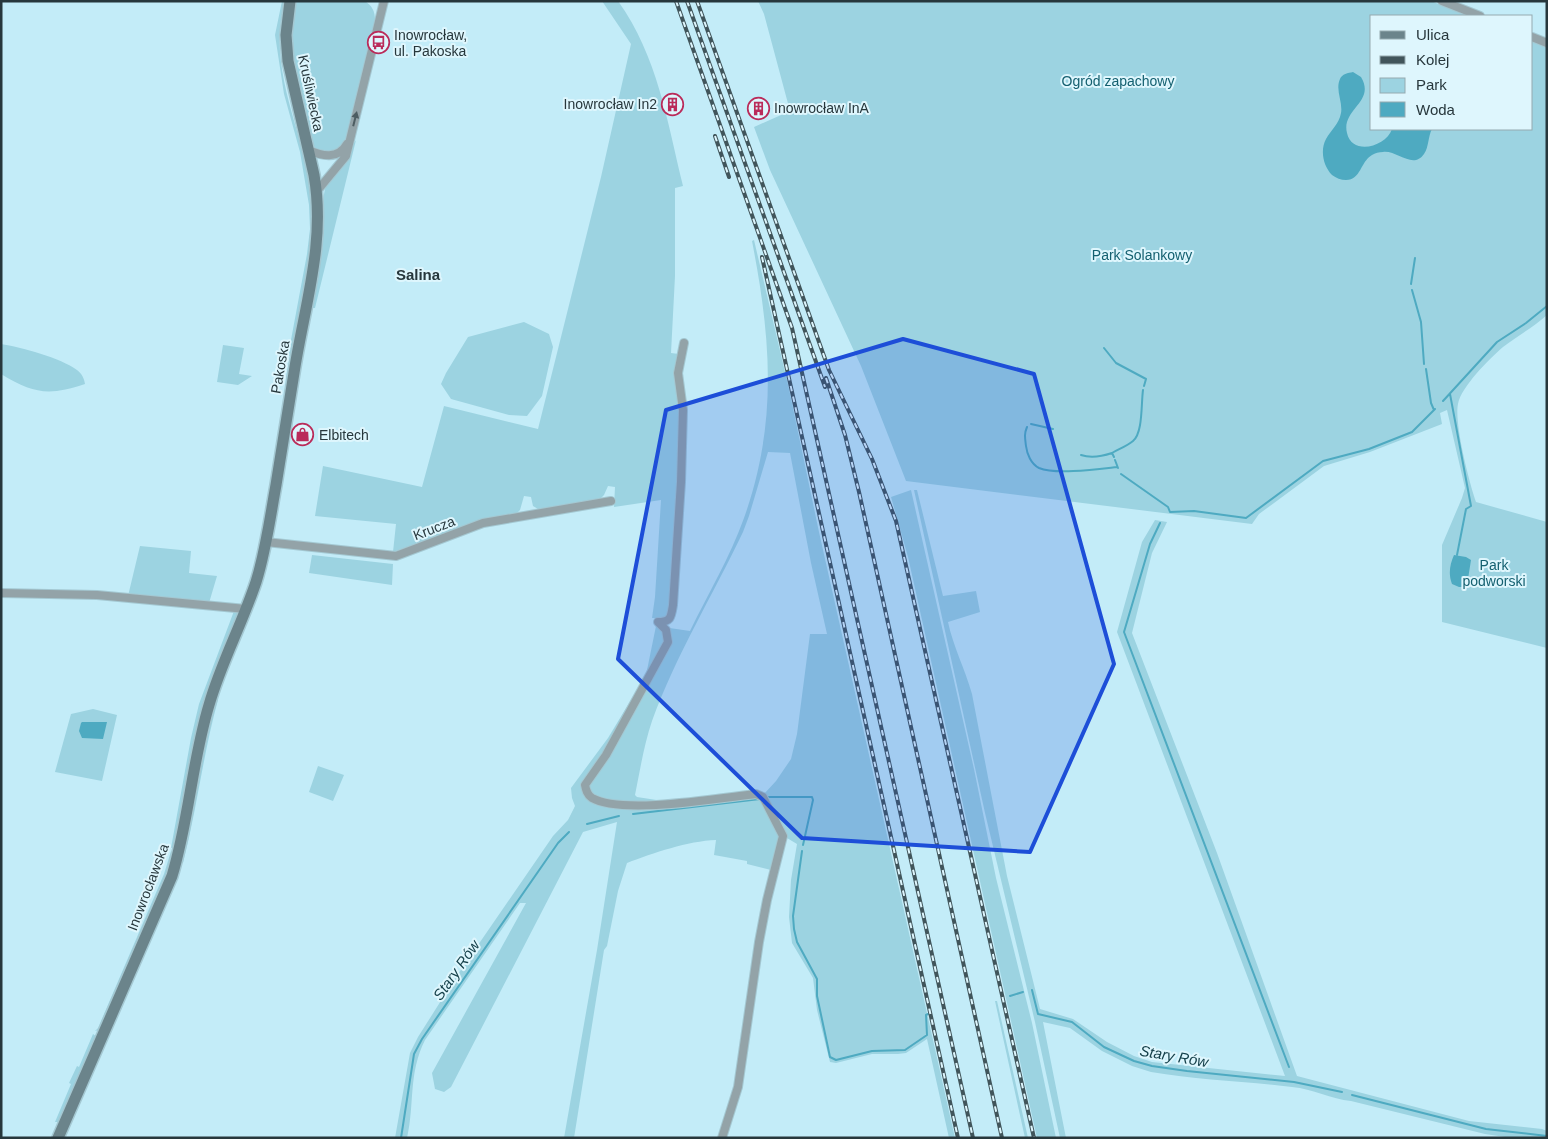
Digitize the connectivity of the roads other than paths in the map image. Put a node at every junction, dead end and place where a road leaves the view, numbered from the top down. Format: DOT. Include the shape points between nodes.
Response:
graph roads {
  1 [pos="290,1"];
  2 [pos="1442,1"];
  3 [pos="382,2"];
  4 [pos="1477,15"];
  5 [pos="1533,37"];
  6 [pos="1547,43"];
  7 [pos="350,138"];
  8 [pos="308,150"];
  9 [pos="317,191"];
  10 [pos="684,343"];
  11 [pos="610,501"];
  12 [pos="266,542"];
  13 [pos="1,593"];
  14 [pos="246,609"];
  15 [pos="58,1138"];
  16 [pos="722,1138"];
  1 -- 8 [label="main road, Kruśliwiecka" via="286,35 288,61"];
  2 -- 4 [label="street"];
  7 -- 3 [label="street, one-way"];
  5 -- 6 [label="street"];
  7 -- 8 [label="street" via="344,150 331,156"];
  7 -- 9 [label="street" via="346,156"];
  8 -- 9 [label="main road, Kruśliwiecka"];
  9 -- 12 [label="main road, Pakoska" via="315,263 296,356"];
  10 -- 16 [label="street" via="678,373 683,410 682,471 673,605 669,619 658,622 666,630 668,642 606,755 585,785 592,798 628,806 756,794 763,797 783,836 767,900 738,1087"];
  11 -- 12 [label="street, Krucza" via="483,523 396,556"];
  12 -- 14 [label="main road, Pakoska"];
  13 -- 14 [label="street" via="96,596"];
  14 -- 15 [label="main road, Inowrocławska" via="209,705 172,876"];
}
